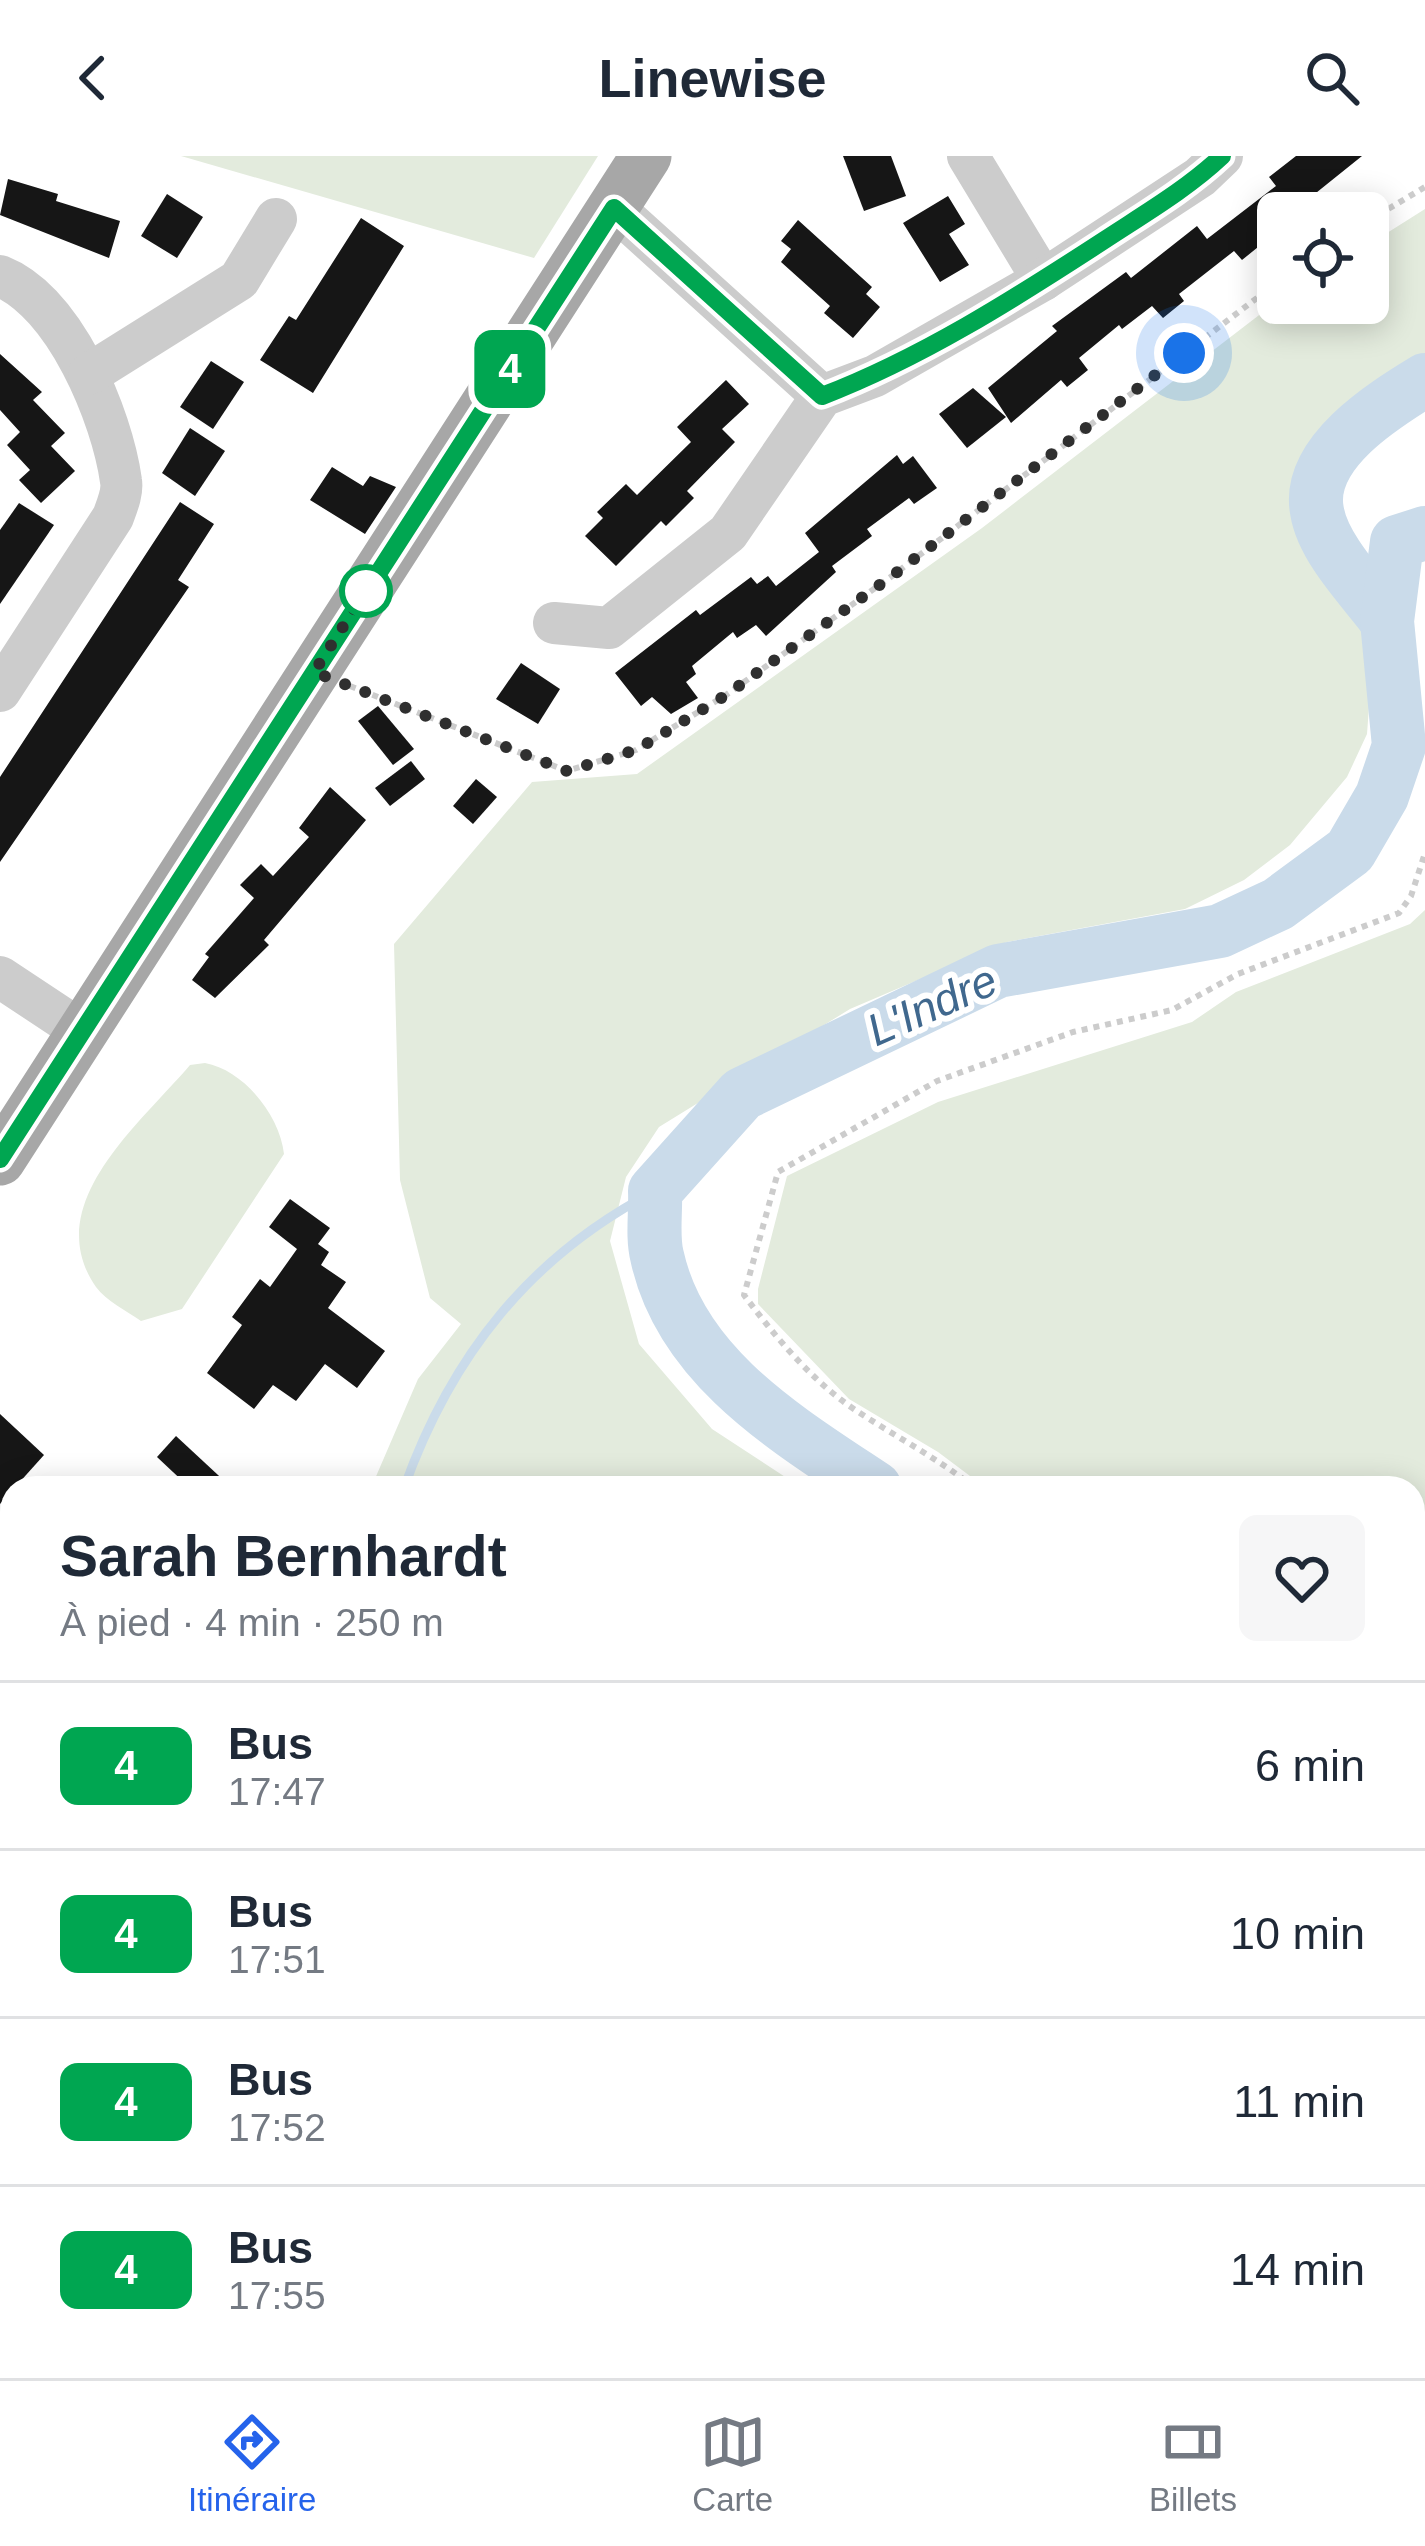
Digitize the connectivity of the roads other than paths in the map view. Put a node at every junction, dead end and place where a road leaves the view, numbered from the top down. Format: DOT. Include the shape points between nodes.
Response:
graph roads {
  1 [pos="646,156"];
  2 [pos="968,156"];
  3 [pos="1222,156"];
  4 [pos="614,208"];
  5 [pos="276,218"];
  6 [pos="0,276"];
  7 [pos="1043,280"];
  8 [pos="89,374"];
  9 [pos="822,396"];
  10 [pos="554,622"];
  11 [pos="0,691"];
  12 [pos="0,977"];
  13 [pos="80,1030"];
  14 [pos="0,1160"];
  1 -- 4 [label="main road"];
  2 -- 7 [label="street"];
  3 -- 7 [label="street"];
  4 -- 9 [label="street"];
  4 -- 13 [label="main road"];
  5 -- 8 [label="street" via="238,280"];
  6 -- 8 [label="street" via="46,314"];
  7 -- 9 [label="street" via="875,376"];
  8 -- 11 [label="street" via="123,486 113,517"];
  9 -- 10 [label="street" via="728,533 609,628"];
  12 -- 13 [label="street"];
  13 -- 14 [label="main road"];
}
